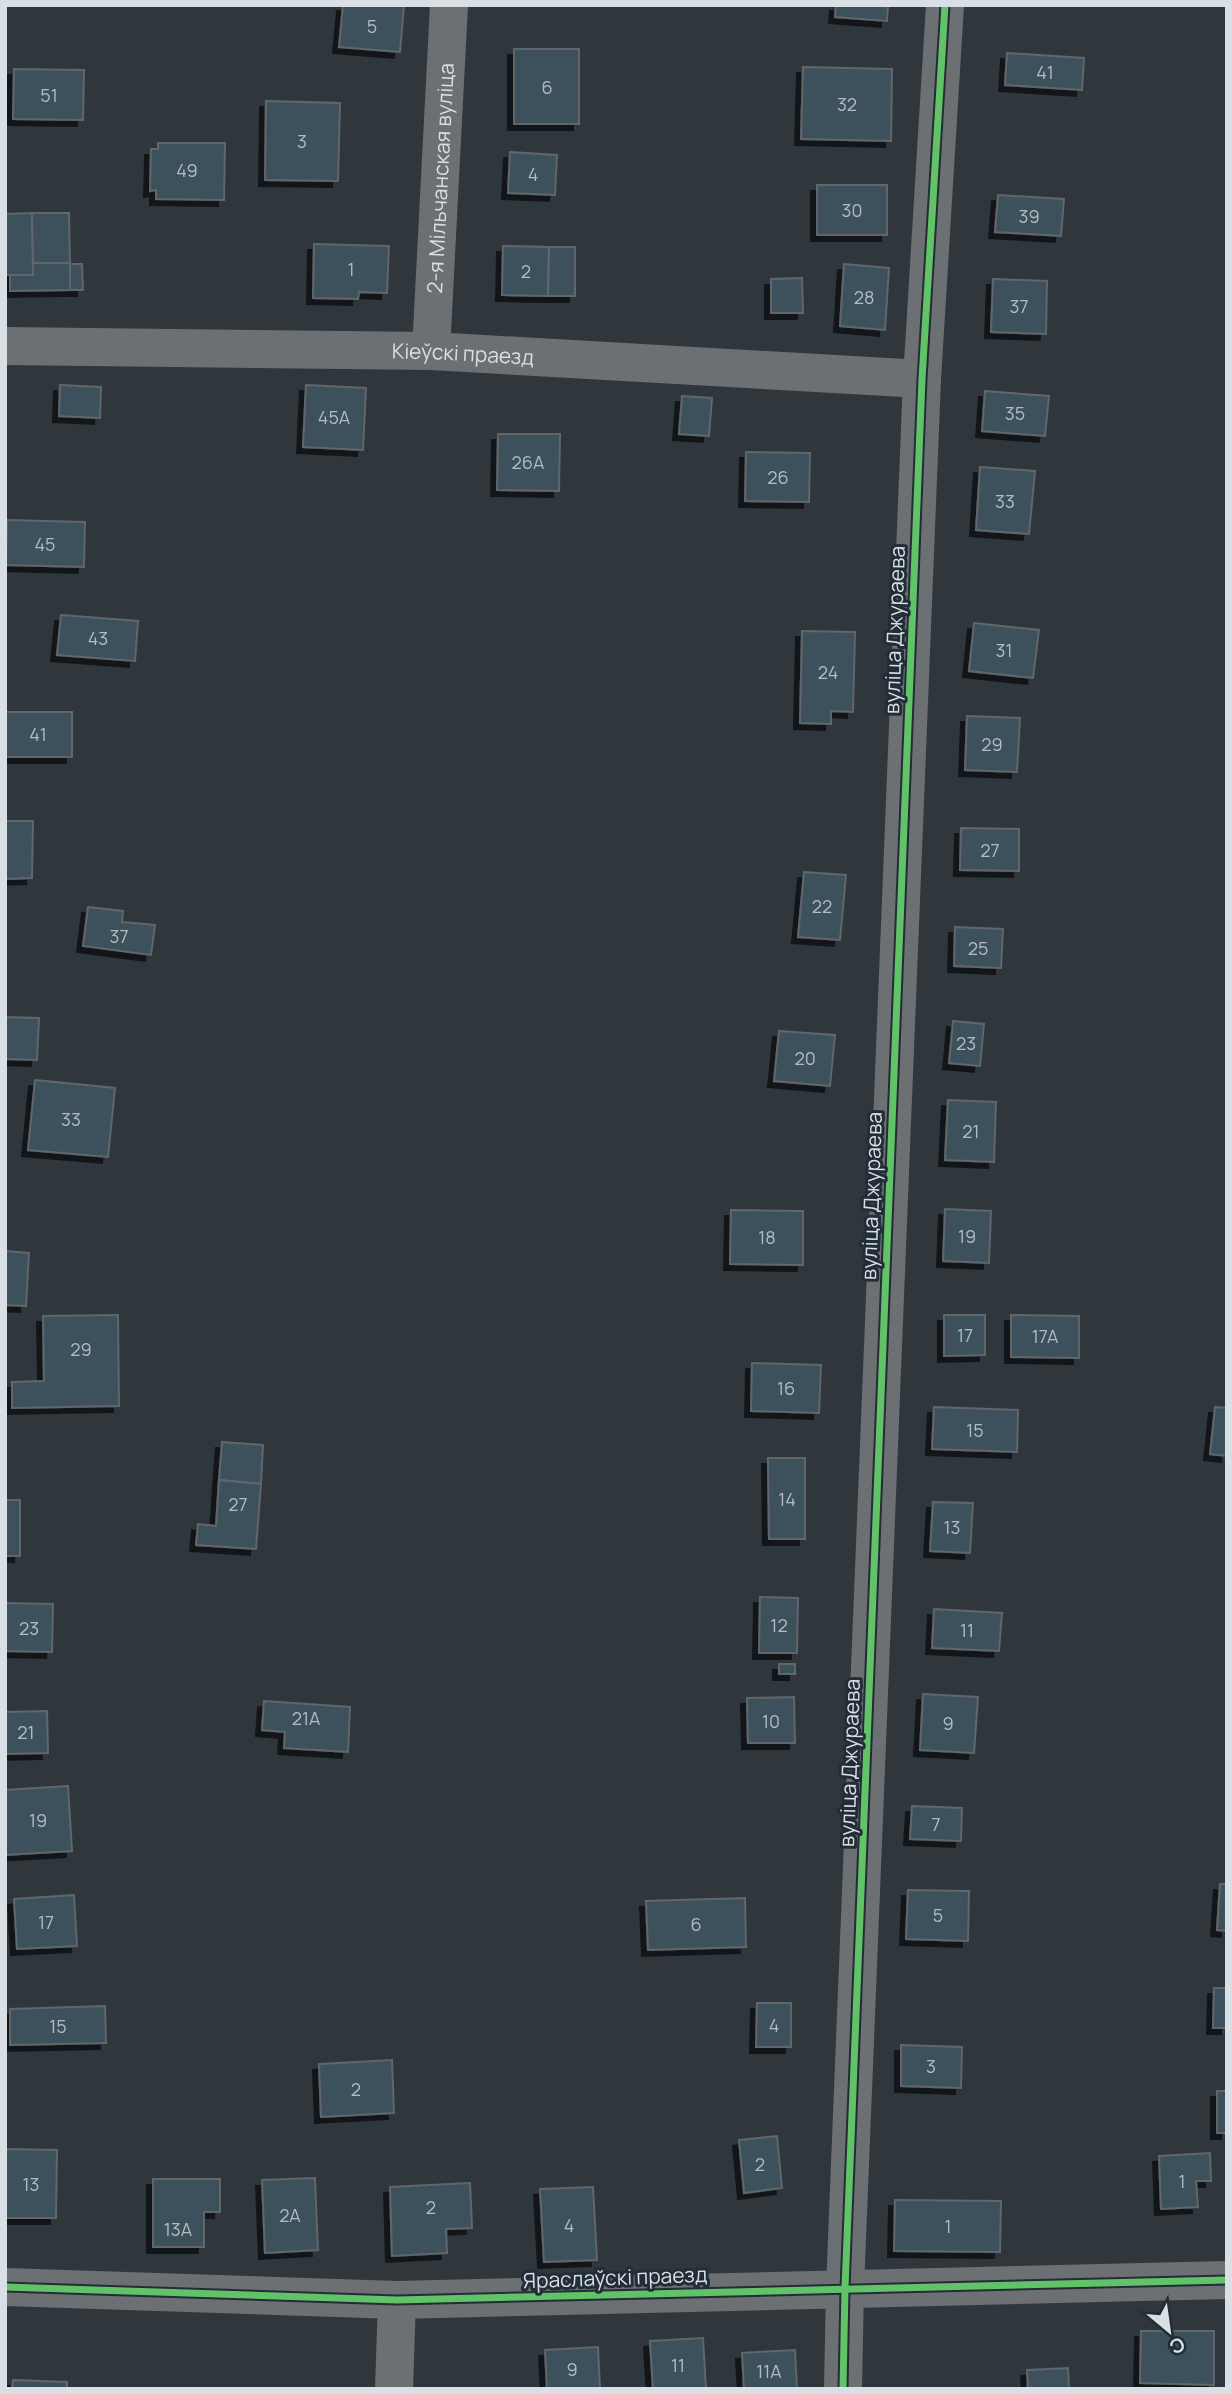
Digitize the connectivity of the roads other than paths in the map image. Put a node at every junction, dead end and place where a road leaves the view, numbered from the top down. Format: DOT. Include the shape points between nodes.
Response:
graph roads {
  1 [pos="449,5"];
  2 [pos="945,5"];
  3 [pos="5,346"];
  4 [pos="431,351"];
  5 [pos="922,379"];
  6 [pos="1227,2280"];
  7 [pos="5,2287"];
  8 [pos="845,2288"];
  9 [pos="397,2300"];
  10 [pos="394,2389"];
  11 [pos="843,2389"];
  1 -- 4 [label="street, 2-я Мільчанская вуліца"];
  2 -- 5 [label="street, вуліца Джураева"];
  3 -- 4 [label="street, Кіеўскі праезд"];
  4 -- 5 [label="street, Кіеўскі праезд"];
  5 -- 8 [label="street, вуліца Джураева"];
  6 -- 8 [label="street, Яраслаўскі праезд"];
  7 -- 9 [label="street, Яраслаўскі праезд"];
  8 -- 9 [label="street, Яраслаўскі праезд"];
  8 -- 11 [label="street, вуліца Джураева"];
  9 -- 10 [label="street"];
}
